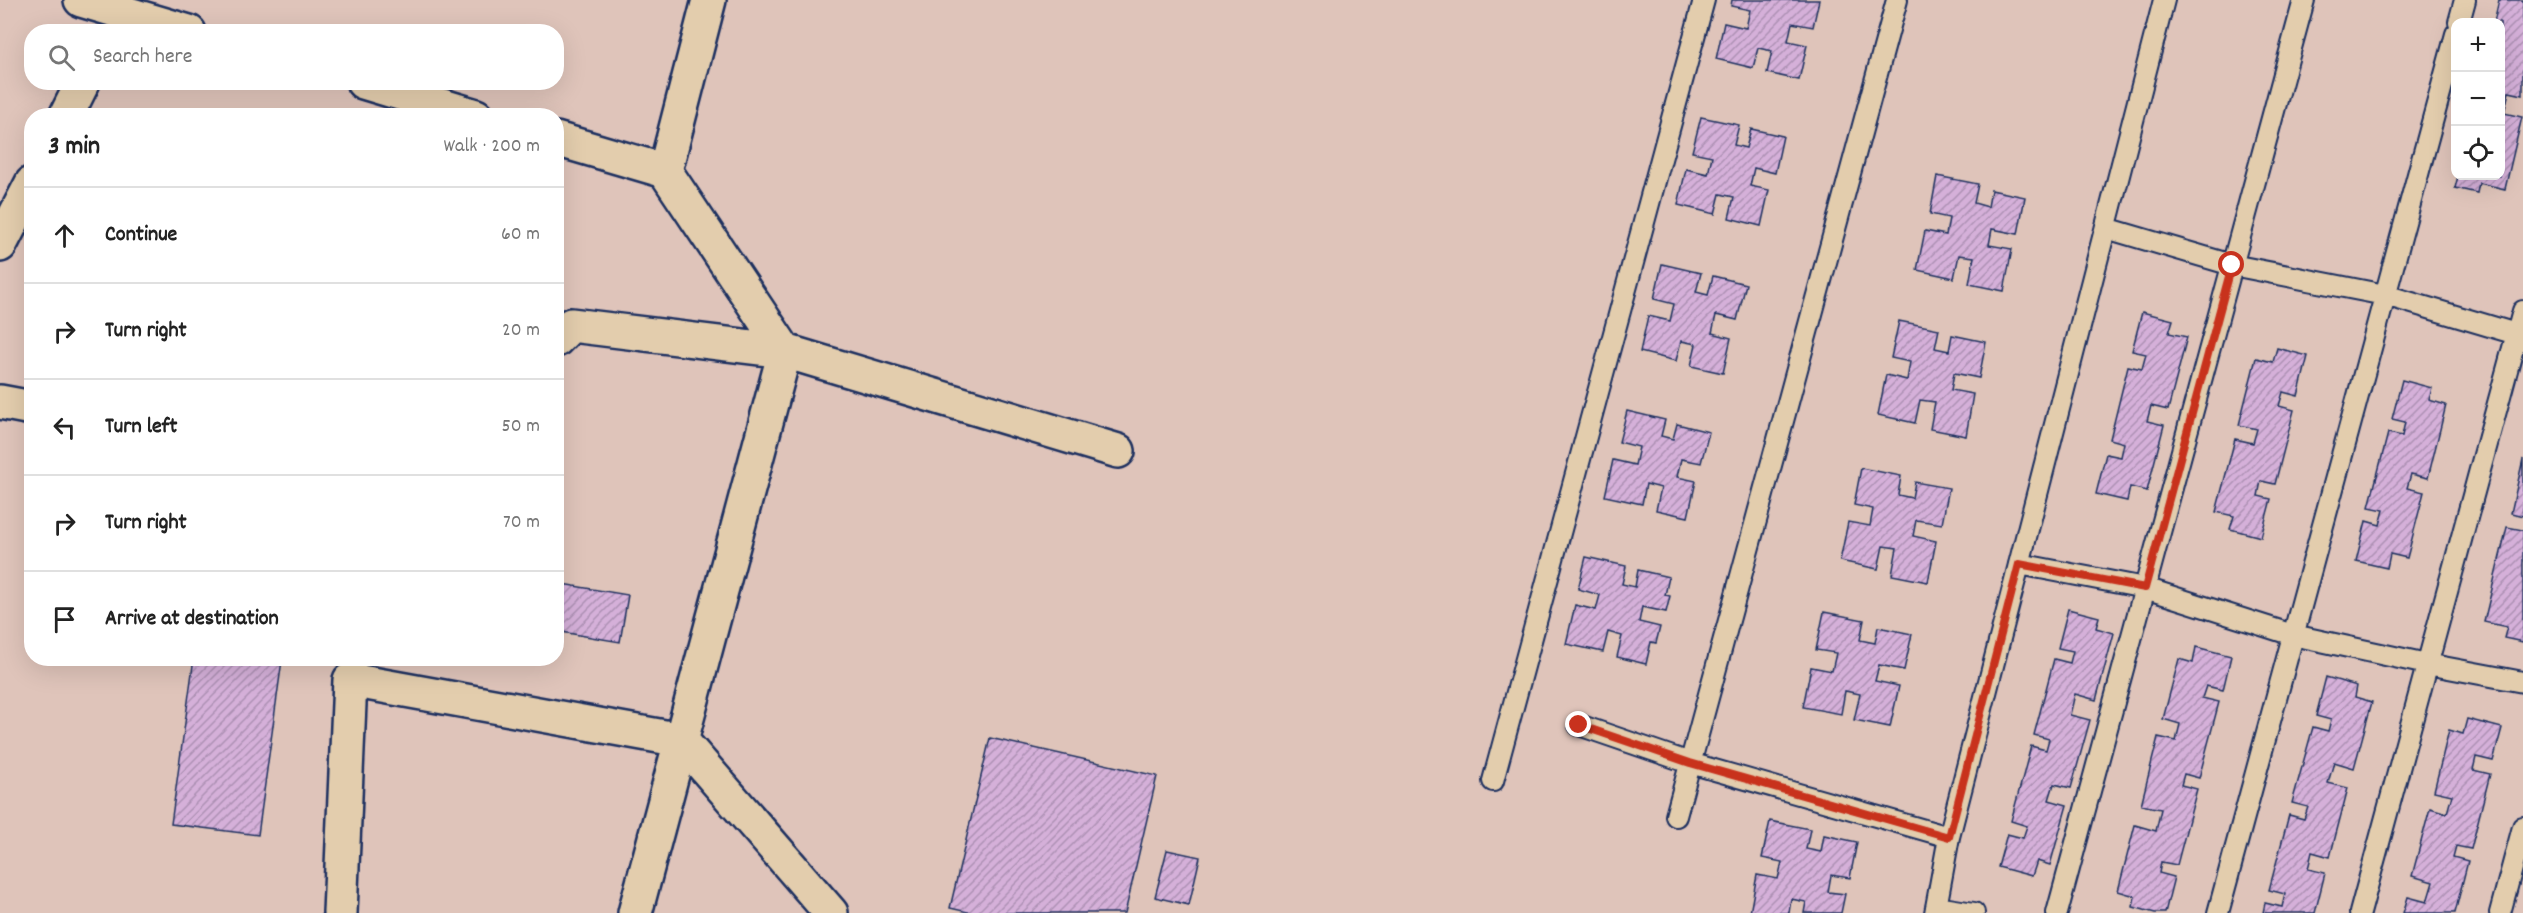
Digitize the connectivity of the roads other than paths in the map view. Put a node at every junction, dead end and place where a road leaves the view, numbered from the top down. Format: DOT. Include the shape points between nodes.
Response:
graph roads {
  1 [pos="81,0"];
  2 [pos="709,0"];
  3 [pos="1704,0"];
  4 [pos="1896,0"];
  5 [pos="2164,0"];
  6 [pos="2304,0"];
  7 [pos="2465,0"];
  8 [pos="2460,18"];
  9 [pos="114,21"];
  10 [pos="134,24"];
  11 [pos="2451,52"];
  12 [pos="79,90"];
  13 [pos="390,90"];
  14 [pos="70,108"];
  15 [pos="449,108"];
  16 [pos="564,141"];
  17 [pos="665,171"];
  18 [pos="24,198"];
  19 [pos="2106,228"];
  20 [pos="0,245"];
  21 [pos="2232,265"];
  22 [pos="2385,295"];
  23 [pos="2523,311"];
  24 [pos="564,332"];
  25 [pos="2520,335"];
  26 [pos="785,351"];
  27 [pos="0,402"];
  28 [pos="24,406"];
  29 [pos="1118,451"];
  30 [pos="2019,564"];
  31 [pos="2145,588"];
  32 [pos="2293,635"];
  33 [pos="2427,664"];
  34 [pos="2523,682"];
  35 [pos="1579,725"];
  36 [pos="681,740"];
  37 [pos="1690,763"];
  38 [pos="1493,781"];
  39 [pos="1676,816"];
  40 [pos="2523,827"];
  41 [pos="1949,837"];
  42 [pos="1936,910"];
  43 [pos="340,913"];
  44 [pos="635,913"];
  45 [pos="831,913"];
  46 [pos="1974,913"];
  47 [pos="2057,913"];
  48 [pos="2218,913"];
  49 [pos="2360,913"];
  50 [pos="2500,913"];
  1 -- 9 [label="street"];
  2 -- 17 [label="street"];
  3 -- 38 [label="lane"];
  4 -- 37 [label="lane"];
  5 -- 19 [label="lane"];
  6 -- 21 [label="lane"];
  7 -- 8 [label="lane"];
  9 -- 10 [label="street"];
  11 -- 22 [label="lane"];
  12 -- 14 [label="street"];
  13 -- 15 [label="street"];
  16 -- 17 [label="street"];
  17 -- 26 [label="street"];
  18 -- 20 [label="street"];
  19 -- 21 [label="lane"];
  19 -- 30 [label="lane"];
  21 -- 22 [label="lane"];
  21 -- 31 [label="lane"];
  22 -- 25 [label="lane"];
  22 -- 32 [label="lane"];
  23 -- 25 [label="lane"];
  24 -- 26 [label="street" via="572,325"];
  25 -- 33 [label="lane"];
  26 -- 29 [label="street"];
  26 -- 36 [label="street"];
  27 -- 28 [label="street"];
  30 -- 31 [label="lane"];
  30 -- 41 [label="lane"];
  31 -- 32 [label="lane"];
  31 -- 47 [label="lane"];
  32 -- 33 [label="lane"];
  32 -- 48 [label="lane"];
  33 -- 34 [label="lane"];
  33 -- 49 [label="lane"];
  35 -- 37 [label="lane"];
  36 -- 43 [label="street" via="350,680"];
  36 -- 44 [label="street"];
  36 -- 45 [label="street"];
  37 -- 39 [label="lane"];
  37 -- 41 [label="lane"];
  40 -- 50 [label="lane"];
  41 -- 42 [label="lane"];
  42 -- 46 [label="lane"];
}
